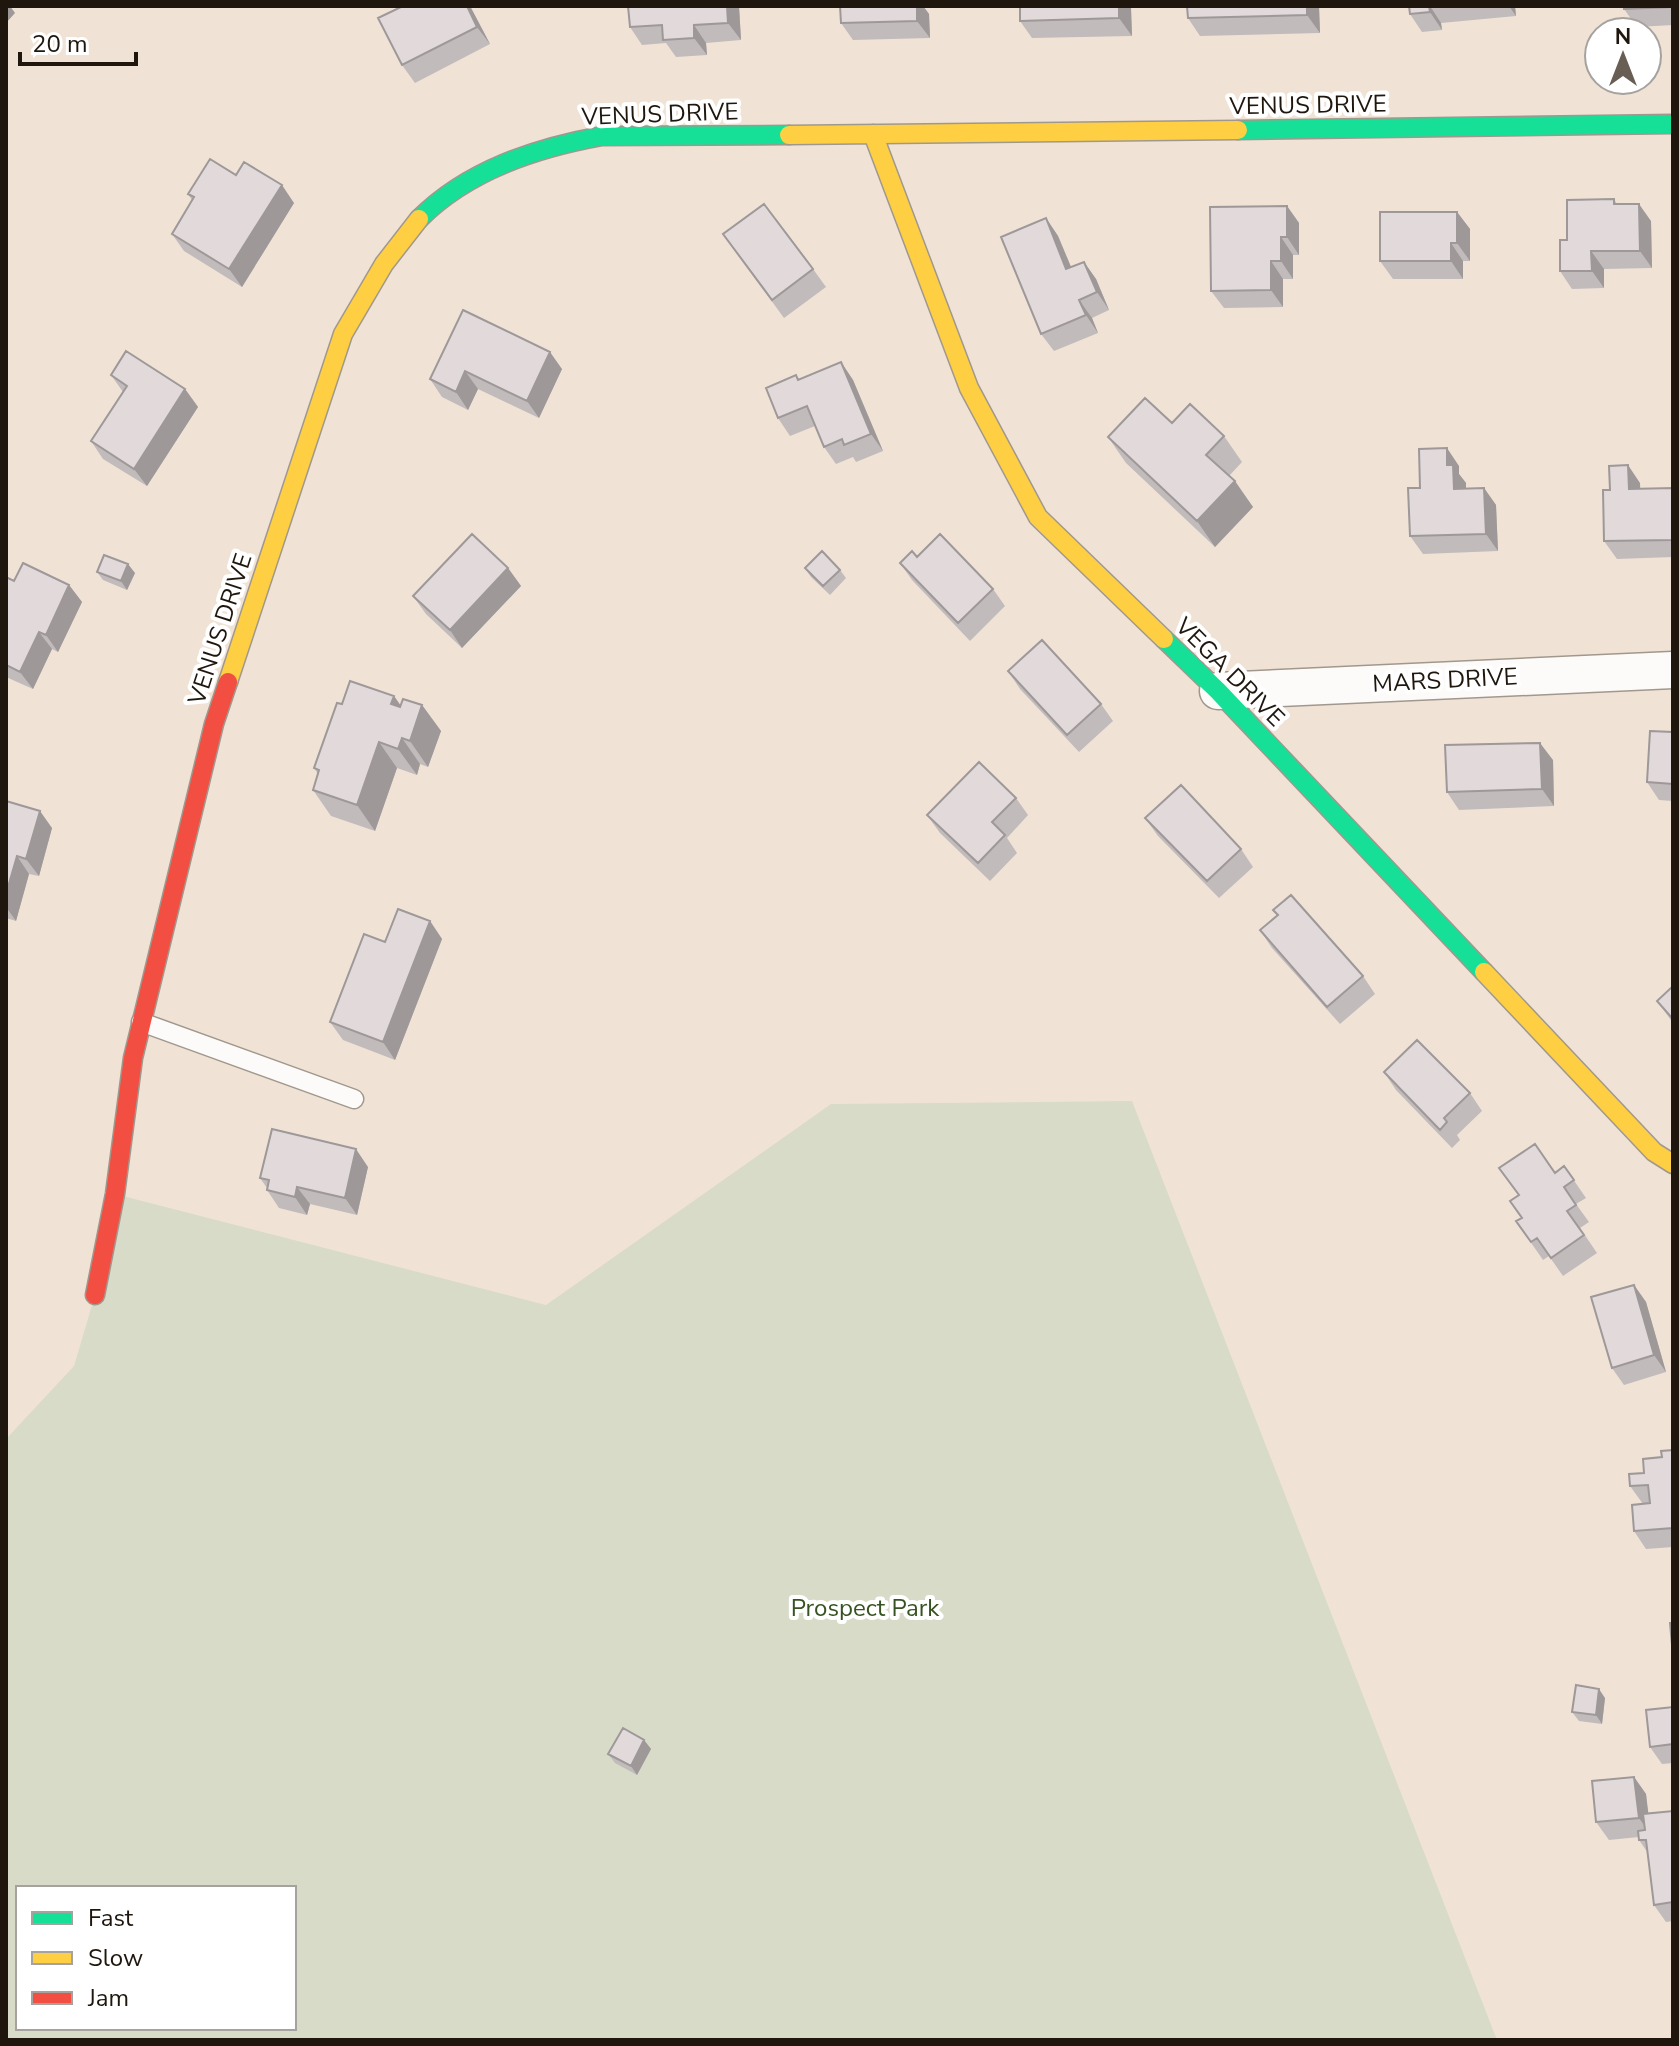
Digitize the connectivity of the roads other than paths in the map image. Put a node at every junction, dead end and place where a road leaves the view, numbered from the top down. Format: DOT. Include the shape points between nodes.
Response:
graph roads {
  1 [pos="1673,124"];
  2 [pos="873,134"];
  3 [pos="1673,670"];
  4 [pos="1218,691"];
  5 [pos="141,1022"];
  6 [pos="354,1099"];
  7 [pos="1673,1164"];
  8 [pos="95,1295"];
  1 -- 2 [label="street, VENUS DRIVE"];
  2 -- 4 [label="street, VEGA DRIVE" via="969,388 1038,517"];
  2 -- 5 [label="street, VENUS DRIVE" via="574,140 470,179 412,227 343,334 214,724"];
  3 -- 4 [label="street, MARS DRIVE"];
  4 -- 7 [label="street, VEGA DRIVE" via="1654,1152"];
  5 -- 6 [label="lane"];
  5 -- 8 [label="street, VENUS DRIVE"];
}
